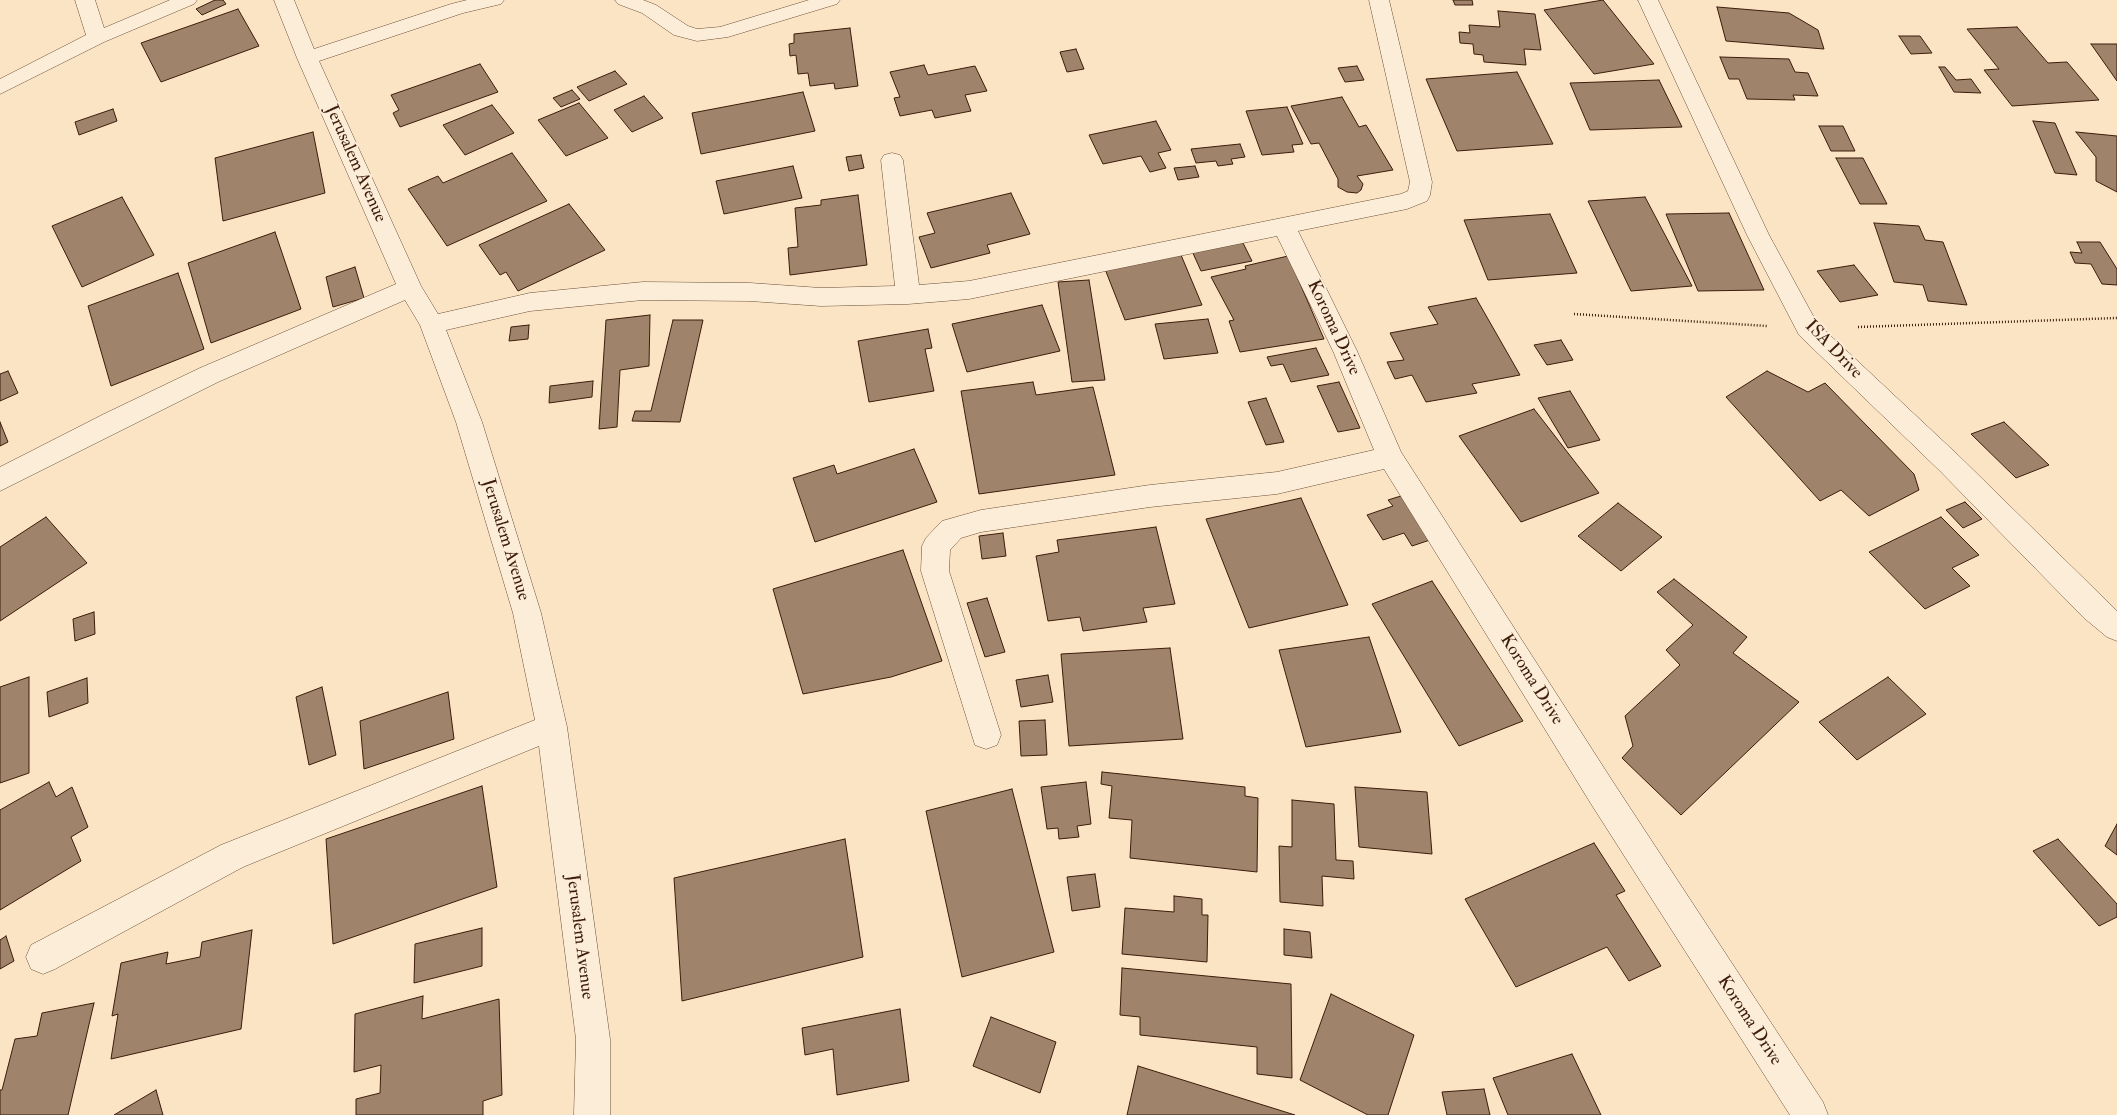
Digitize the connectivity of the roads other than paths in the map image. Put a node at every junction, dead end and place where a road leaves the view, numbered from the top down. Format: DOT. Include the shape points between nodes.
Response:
graph roads {
  1 [pos="85,0"];
  2 [pos="187,0"];
  3 [pos="284,0"];
  4 [pos="494,0"];
  5 [pos="625,0"];
  6 [pos="830,0"];
  7 [pos="1379,0"];
  8 [pos="1648,0"];
  9 [pos="97,38"];
  10 [pos="307,58"];
  11 [pos="0,87"];
  12 [pos="892,160"];
  13 [pos="1284,227"];
  14 [pos="410,288"];
  15 [pos="908,295"];
  16 [pos="432,324"];
  17 [pos="1390,457"];
  18 [pos="0,480"];
  19 [pos="2117,628"];
  20 [pos="552,727"];
  21 [pos="986,735"];
  22 [pos="43,957"];
  23 [pos="592,1115"];
  24 [pos="1810,1115"];
  1 -- 9 [label="street"];
  2 -- 9 [label="street"];
  3 -- 10 [label="street, Jerusalem Avenue"];
  4 -- 10 [label="street" via="458,8"];
  5 -- 6 [label="street" via="649,10 681,31 697,36 721,33"];
  7 -- 13 [label="street" via="1421,182 1419,195 1407,201"];
  8 -- 19 [label="street, ISA Drive" via="1758,235 1808,329"];
  9 -- 11 [label="street"];
  10 -- 14 [label="street, Jerusalem Avenue"];
  12 -- 15 [label="street"];
  13 -- 15 [label="street" via="969,290"];
  13 -- 17 [label="street, Koroma Drive" via="1345,351"];
  14 -- 16 [label="street, Jerusalem Avenue"];
  14 -- 18 [label="street" via="209,375"];
  15 -- 16 [label="street" via="822,297 750,292 643,291 530,302"];
  16 -- 20 [label="street, Jerusalem Avenue" via="469,422 527,613"];
  17 -- 21 [label="street" via="1277,482 1150,496 981,521 952,529 936,546 935,571"];
  17 -- 24 [label="street, Koroma Drive"];
  20 -- 22 [label="street" via="232,856"];
  20 -- 23 [label="street, Jerusalem Avenue" via="593,1039"];
}
